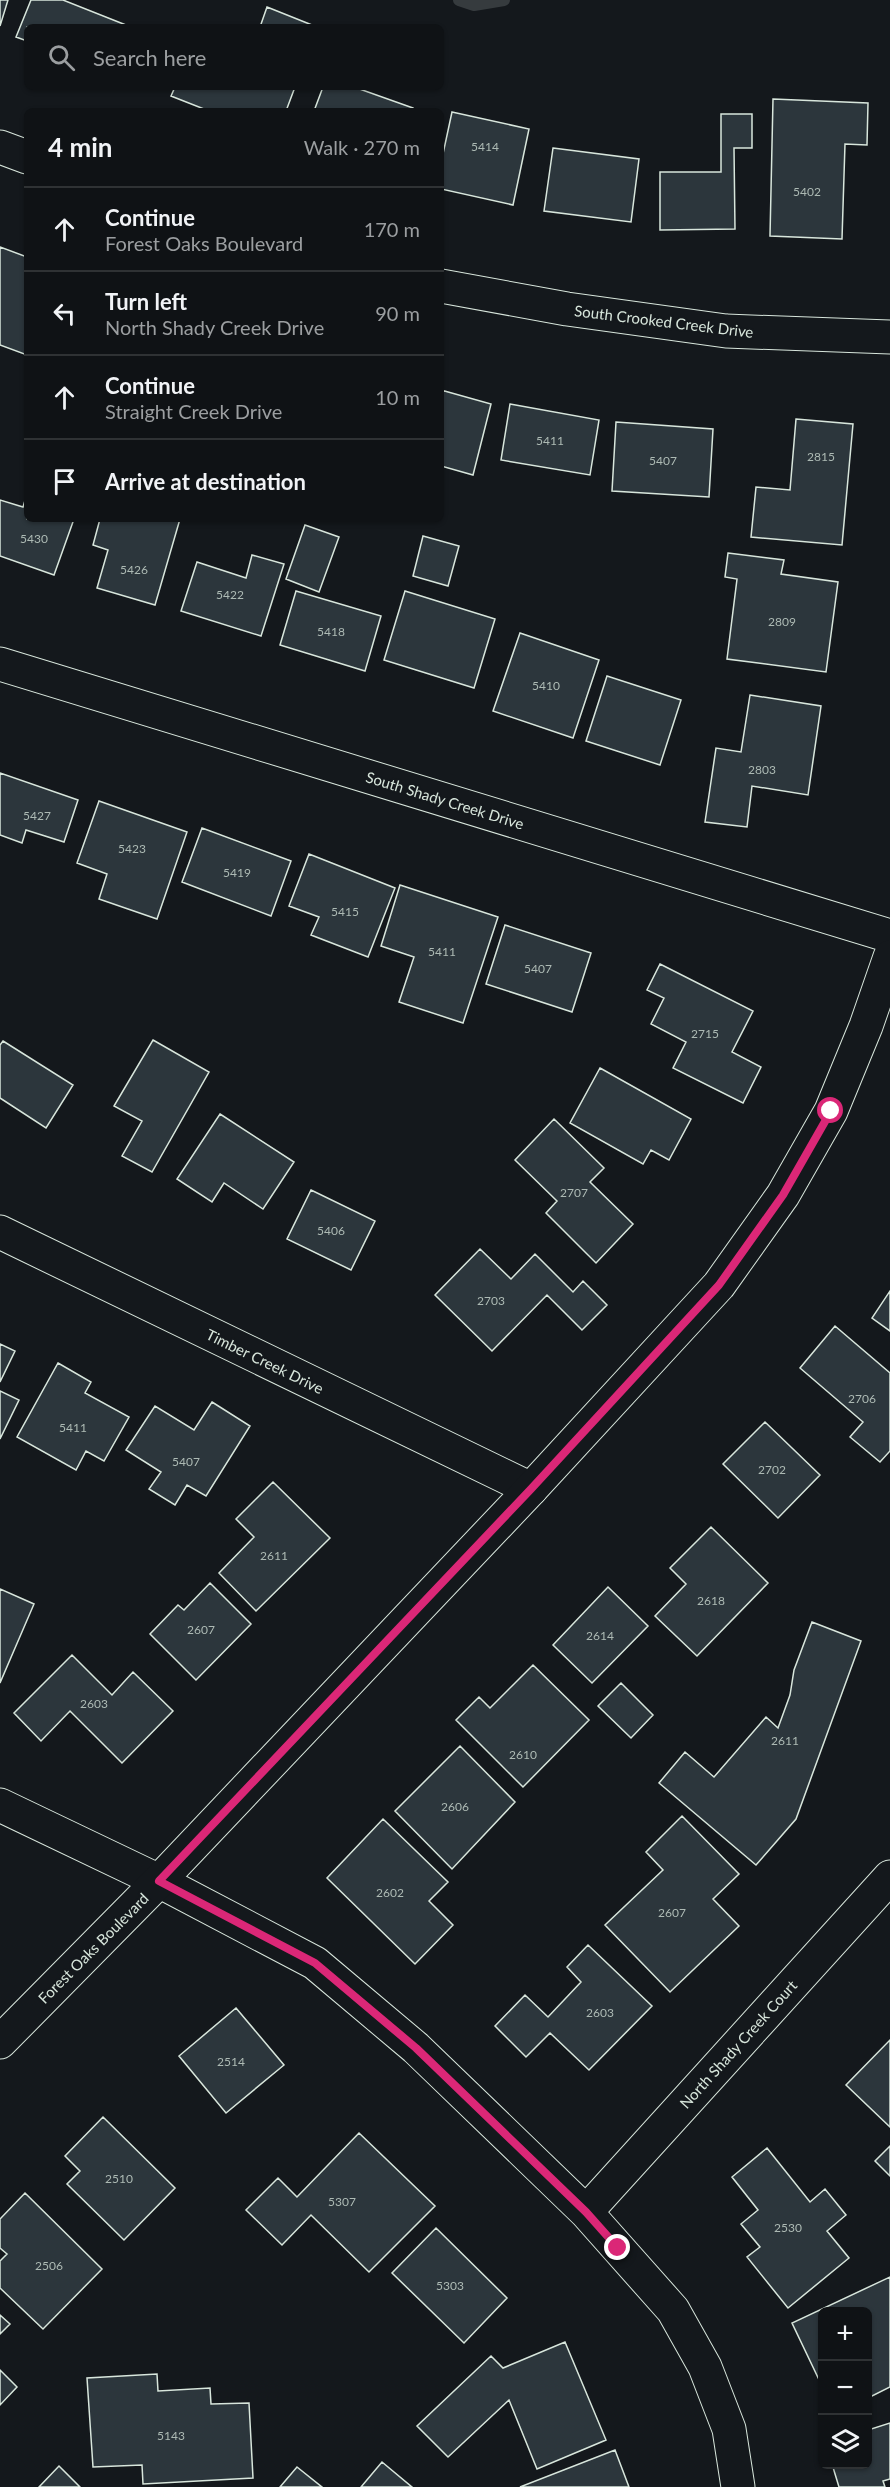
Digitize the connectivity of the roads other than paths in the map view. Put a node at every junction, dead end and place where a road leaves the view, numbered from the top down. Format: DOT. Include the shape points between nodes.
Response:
graph roads {
  1 [pos="0,147"];
  2 [pos="24,156"];
  3 [pos="444,287"];
  4 [pos="890,337"];
  5 [pos="0,664"];
  6 [pos="890,936"];
  7 [pos="890,957"];
  8 [pos="0,1232"];
  9 [pos="531,1489"];
  10 [pos="0,1804"];
  11 [pos="890,1877"];
  12 [pos="159,1881"];
  13 [pos="0,2042"];
  14 [pos="586,2212"];
  15 [pos="738,2487"];
  1 -- 2 [label="street"];
  3 -- 4 [label="street, South Crooked Creek Drive" via="567,309 726,331"];
  5 -- 6 [label="street, South Shady Creek Drive"];
  7 -- 9 [label="street, Forest Oaks Boulevard" via="831,1111 783,1195 719,1285"];
  8 -- 9 [label="street, Timber Creek Drive"];
  9 -- 12 [label="street, Forest Oaks Boulevard"];
  10 -- 12 [label="street"];
  11 -- 14 [label="street, North Shady Creek Court"];
  12 -- 13 [label="street, Forest Oaks Boulevard"];
  12 -- 14 [label="street" via="315,1963 416,2048"];
  14 -- 15 [label="street" via="673,2310 705,2367 729,2429"];
}
